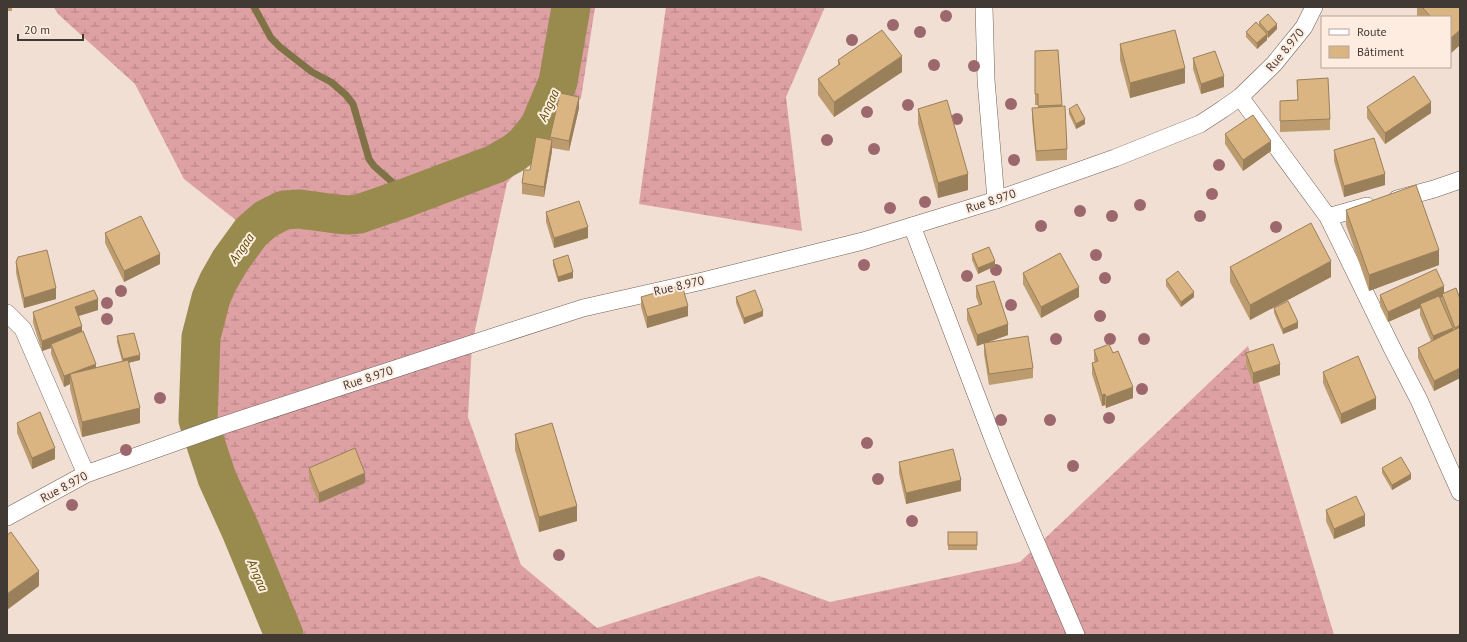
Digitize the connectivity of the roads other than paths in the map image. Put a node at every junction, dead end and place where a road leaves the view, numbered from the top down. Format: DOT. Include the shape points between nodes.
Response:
graph roads {
  1 [pos="984,7"];
  2 [pos="1314,7"];
  3 [pos="1240,97"];
  4 [pos="1460,180"];
  5 [pos="996,200"];
  6 [pos="1328,217"];
  7 [pos="912,226"];
  8 [pos="7,313"];
  9 [pos="86,474"];
  10 [pos="1458,483"];
  11 [pos="7,517"];
  12 [pos="1076,635"];
  1 -- 5 [label="street" via="986,80"];
  2 -- 3 [label="street, Rue 8.970" via="1304,27 1274,64"];
  3 -- 5 [label="street, Rue 8.970" via="1200,124 1115,158"];
  3 -- 6 [label="street"];
  4 -- 6 [label="street"];
  5 -- 7 [label="street, Rue 8.970"];
  6 -- 10 [label="street"];
  7 -- 9 [label="street, Rue 8.970" via="807,255 583,308 224,425"];
  7 -- 12 [label="street" via="1006,472"];
  8 -- 9 [label="street" via="23,329"];
  9 -- 11 [label="street, Rue 8.970"];
}
